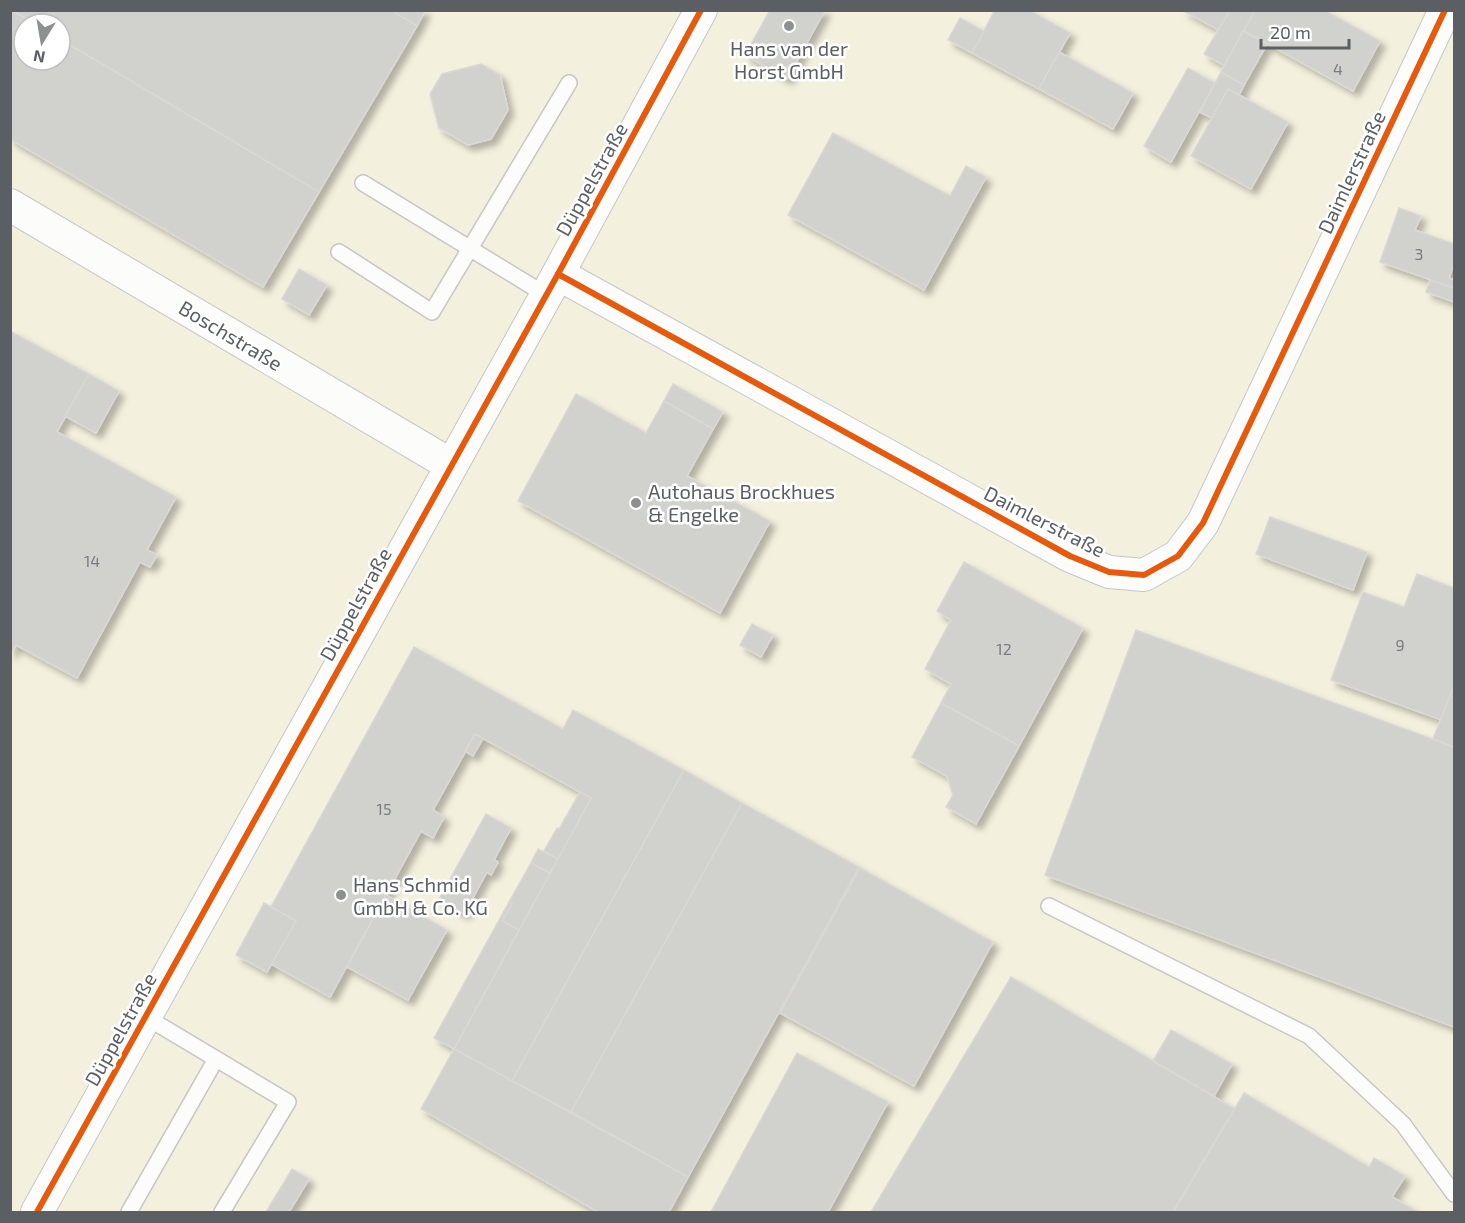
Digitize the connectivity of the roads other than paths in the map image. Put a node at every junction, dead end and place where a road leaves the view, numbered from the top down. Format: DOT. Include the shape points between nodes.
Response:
graph roads {
  1 [pos="1445,10"];
  2 [pos="700,11"];
  3 [pos="569,83"];
  4 [pos="363,183"];
  5 [pos="10,205"];
  6 [pos="471,249"];
  7 [pos="339,252"];
  8 [pos="552,284"];
  9 [pos="451,465"];
  10 [pos="1049,906"];
  11 [pos="146,1017"];
  12 [pos="216,1059"];
  13 [pos="1435,1167"];
  14 [pos="1455,1176"];
  15 [pos="1455,1194"];
  16 [pos="37,1212"];
  17 [pos="129,1212"];
  18 [pos="222,1212"];
  1 -- 8 [label="street, Daimlerstraße" via="1203,524 1178,556 1144,575 1109,572 1070,556"];
  2 -- 8 [label="street, Düppelstraße"];
  3 -- 6 [label="lane"];
  4 -- 6 [label="lane"];
  5 -- 9 [label="street, Boschstraße"];
  6 -- 7 [label="lane" via="432,312"];
  6 -- 8 [label="lane"];
  8 -- 9 [label="street, Düppelstraße"];
  9 -- 11 [label="street, Düppelstraße"];
  10 -- 13 [label="lane" via="1309,1036 1403,1124"];
  11 -- 12 [label="lane"];
  11 -- 16 [label="street, Düppelstraße"];
  12 -- 17 [label="lane"];
  12 -- 18 [label="lane" via="288,1102"];
  13 -- 14 [label="lane"];
  13 -- 15 [label="lane"];
}
